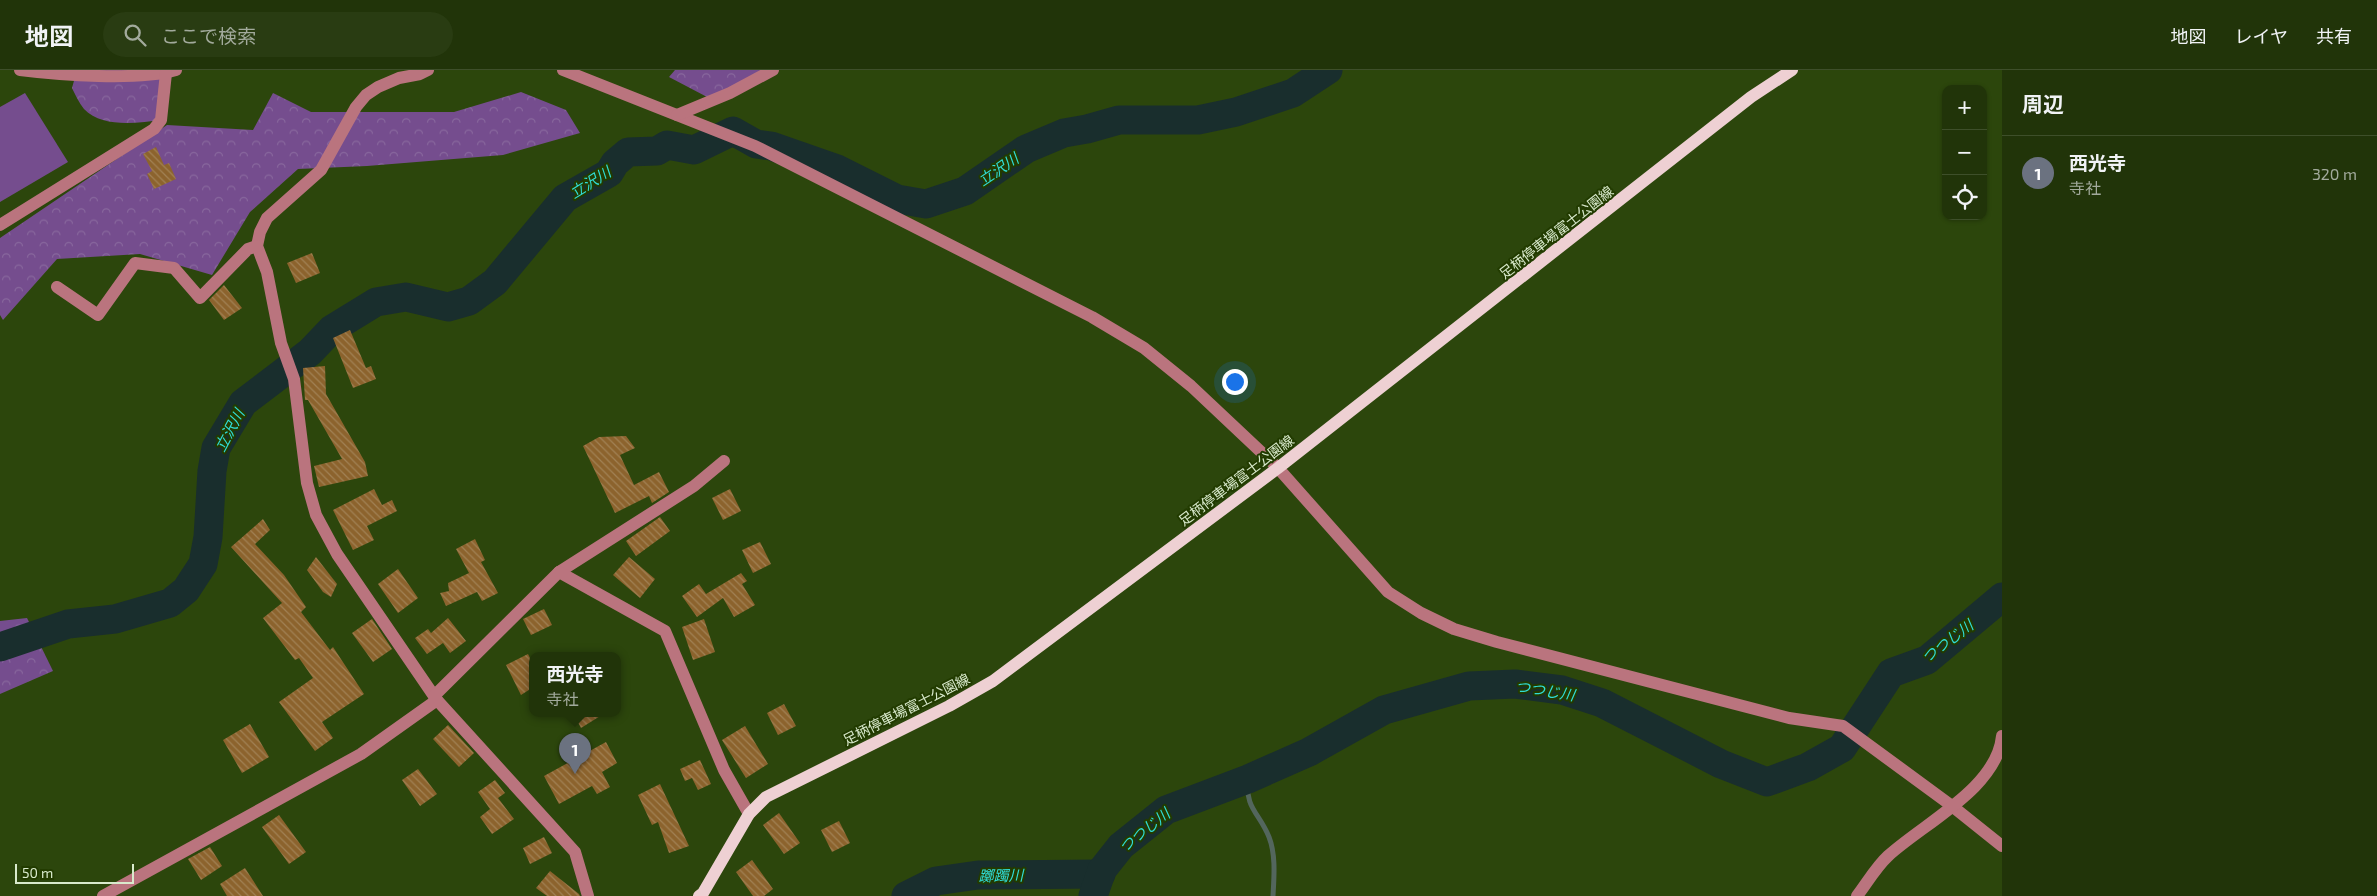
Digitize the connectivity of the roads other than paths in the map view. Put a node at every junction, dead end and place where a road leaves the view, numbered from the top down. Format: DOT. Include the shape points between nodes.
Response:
graph roads {
  1 [pos="20,70"];
  2 [pos="428,70"];
  3 [pos="563,70"];
  4 [pos="772,70"];
  5 [pos="1792,70"];
  6 [pos="171,72"];
  7 [pos="677,115"];
  8 [pos="0,225"];
  9 [pos="257,246"];
  10 [pos="57,287"];
  11 [pos="724,461"];
  12 [pos="1278,468"];
  13 [pos="559,572"];
  14 [pos="436,698"];
  15 [pos="2002,736"];
  16 [pos="1952,806"];
  17 [pos="749,814"];
  18 [pos="2002,846"];
  19 [pos="103,896"];
  20 [pos="588,896"];
  21 [pos="699,896"];
  22 [pos="1857,896"];
  1 -- 6 [label="street" via="55,75"];
  2 -- 9 [label="street" via="399,78 366,95 321,170 267,218"];
  3 -- 7 [label="street"];
  4 -- 7 [label="street" via="730,93"];
  5 -- 12 [label="main road, 足柄停車場富士公園線" via="1751,97"];
  6 -- 8 [label="street" via="160,120 154,129"];
  7 -- 12 [label="street" via="755,146 1092,317 1144,348 1192,386"];
  9 -- 10 [label="street" via="248,249 200,298 174,268 135,263 98,315"];
  9 -- 14 [label="street" via="268,272 282,343 294,379 307,483 316,515 336,554"];
  11 -- 13 [label="street" via="694,486"];
  12 -- 16 [label="street" via="1388,592 1421,614 1454,629 1496,642 1789,718 1843,726"];
  12 -- 17 [label="main road, 足柄停車場富士公園線" via="993,681 766,797"];
  13 -- 14 [label="street"];
  13 -- 17 [label="street" via="665,631 724,770"];
  14 -- 19 [label="street" via="361,754"];
  14 -- 20 [label="street" via="574,852"];
  15 -- 16 [label="street" via="2001,748 1990,771"];
  16 -- 18 [label="street"];
  16 -- 22 [label="street" via="1887,857"];
  17 -- 21 [label="main road, 足柄停車場富士公園線"];
}
